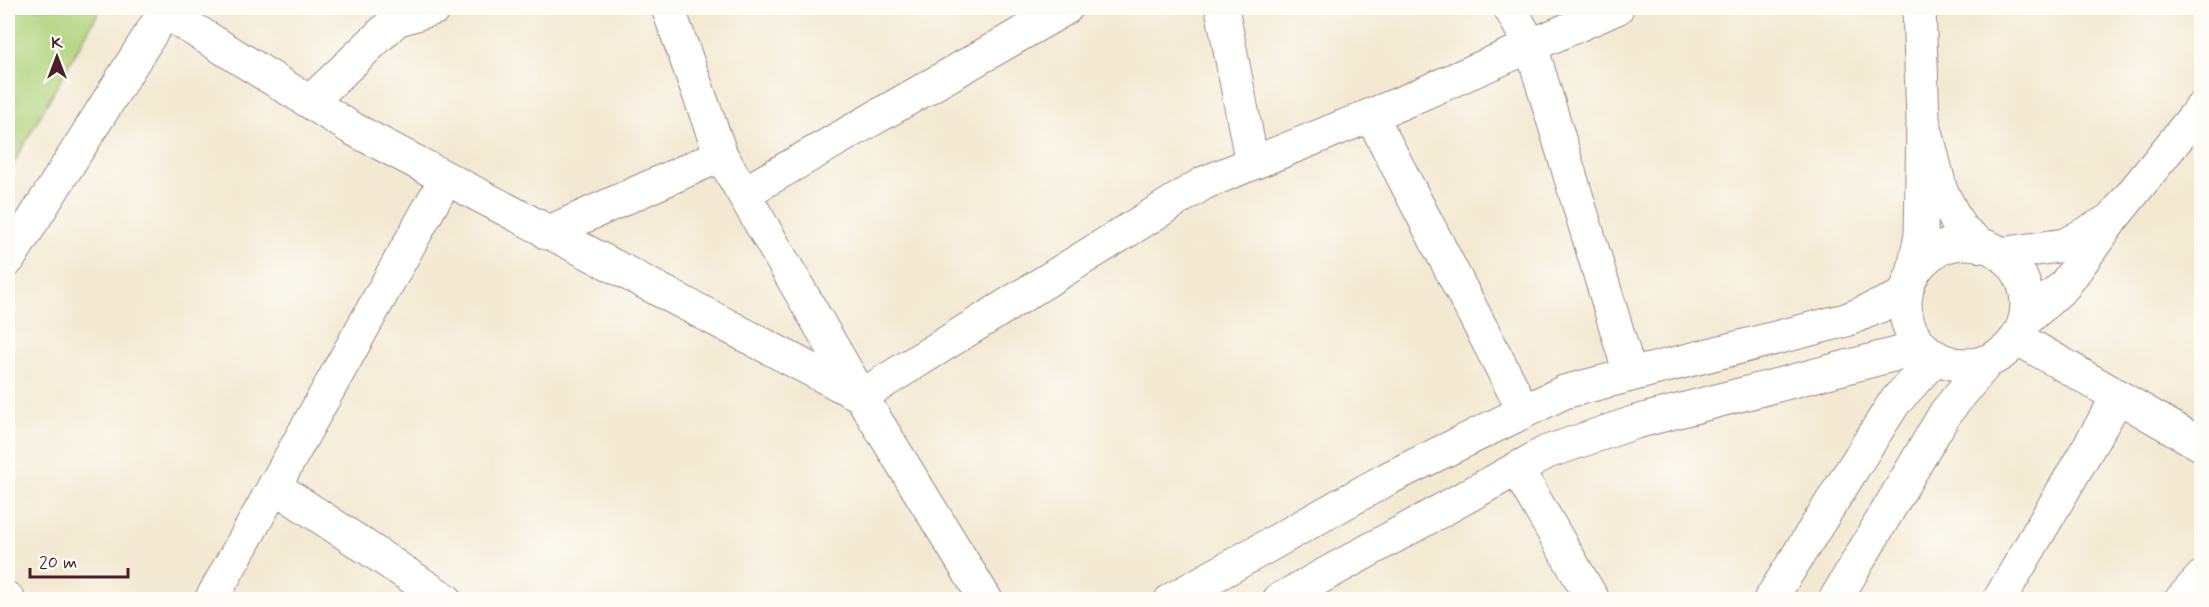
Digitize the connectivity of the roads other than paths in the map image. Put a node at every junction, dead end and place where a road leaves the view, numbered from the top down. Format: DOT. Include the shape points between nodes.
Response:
graph roads {
  1 [pos="435,8"];
  2 [pos="668,8"];
  3 [pos="1066,8"];
  4 [pos="1222,8"];
  5 [pos="1510,8"];
  6 [pos="1617,8"];
  7 [pos="1919,8"];
  8 [pos="162,9"];
  9 [pos="399,14"];
  10 [pos="1531,46"];
  11 [pos="310,102"];
  12 [pos="2202,107"];
  13 [pos="1371,115"];
  14 [pos="1923,120"];
  15 [pos="721,155"];
  16 [pos="1252,163"];
  17 [pos="446,180"];
  18 [pos="744,193"];
  19 [pos="2112,219"];
  20 [pos="547,233"];
  21 [pos="1991,250"];
  22 [pos="8,260"];
  23 [pos="1909,284"];
  24 [pos="2021,330"];
  25 [pos="1929,352"];
  26 [pos="1987,362"];
  27 [pos="1630,375"];
  28 [pos="861,396"];
  29 [pos="2118,397"];
  30 [pos="1524,411"];
  31 [pos="2202,445"];
  32 [pos="1517,469"];
  33 [pos="274,486"];
  34 [pos="2202,577"];
  35 [pos="211,600"];
  36 [pos="446,600"];
  37 [pos="986,600"];
  38 [pos="1171,600"];
  39 [pos="1279,600"];
  40 [pos="1593,600"];
  41 [pos="1770,600"];
  42 [pos="1835,600"];
  43 [pos="1999,600"];
  44 [pos="2181,600"];
  1 -- 9 [label="street"];
  2 -- 15 [label="street"];
  3 -- 18 [label="street"];
  4 -- 16 [label="street"];
  5 -- 10 [label="street"];
  6 -- 10 [label="street"];
  7 -- 14 [label="street"];
  8 -- 11 [label="street"];
  8 -- 22 [label="street"];
  9 -- 11 [label="street"];
  10 -- 13 [label="street"];
  10 -- 27 [label="street"];
  11 -- 17 [label="street"];
  12 -- 19 [label="street"];
  13 -- 16 [label="street"];
  13 -- 30 [label="street"];
  14 -- 21 [label="street" via="1941,191 1960,228"];
  14 -- 23 [label="street" via="1921,235"];
  15 -- 18 [label="street"];
  15 -- 20 [label="street"];
  16 -- 28 [label="street" via="1204,183"];
  17 -- 20 [label="street"];
  17 -- 33 [label="street"];
  18 -- 28 [label="street"];
  19 -- 21 [label="street" via="2065,244"];
  19 -- 24 [label="street" via="2064,286"];
  20 -- 28 [label="street"];
  21 -- 23 [label="street" via="1964,243 1945,247 1926,258"];
  21 -- 24 [label="street" via="2014,267 2024,283 2028,302"];
  23 -- 25 [label="street" via="1906,316 1913,336"];
  23 -- 27 [label="street" via="1846,320"];
  24 -- 26 [label="street" via="2004,352"];
  24 -- 29 [label="street"];
  25 -- 26 [label="street" via="1946,362"];
  25 -- 32 [label="street" via="1636,422 1547,452"];
  25 -- 41 [label="street"];
  26 -- 42 [label="street" via="1946,412"];
  27 -- 30 [label="street" via="1564,392"];
  28 -- 37 [label="street"];
  29 -- 31 [label="street"];
  29 -- 43 [label="street"];
  30 -- 38 [label="street" via="1387,479"];
  32 -- 39 [label="street"];
  32 -- 40 [label="street"];
  33 -- 35 [label="street"];
  33 -- 36 [label="street"];
  34 -- 44 [label="street"];
}
